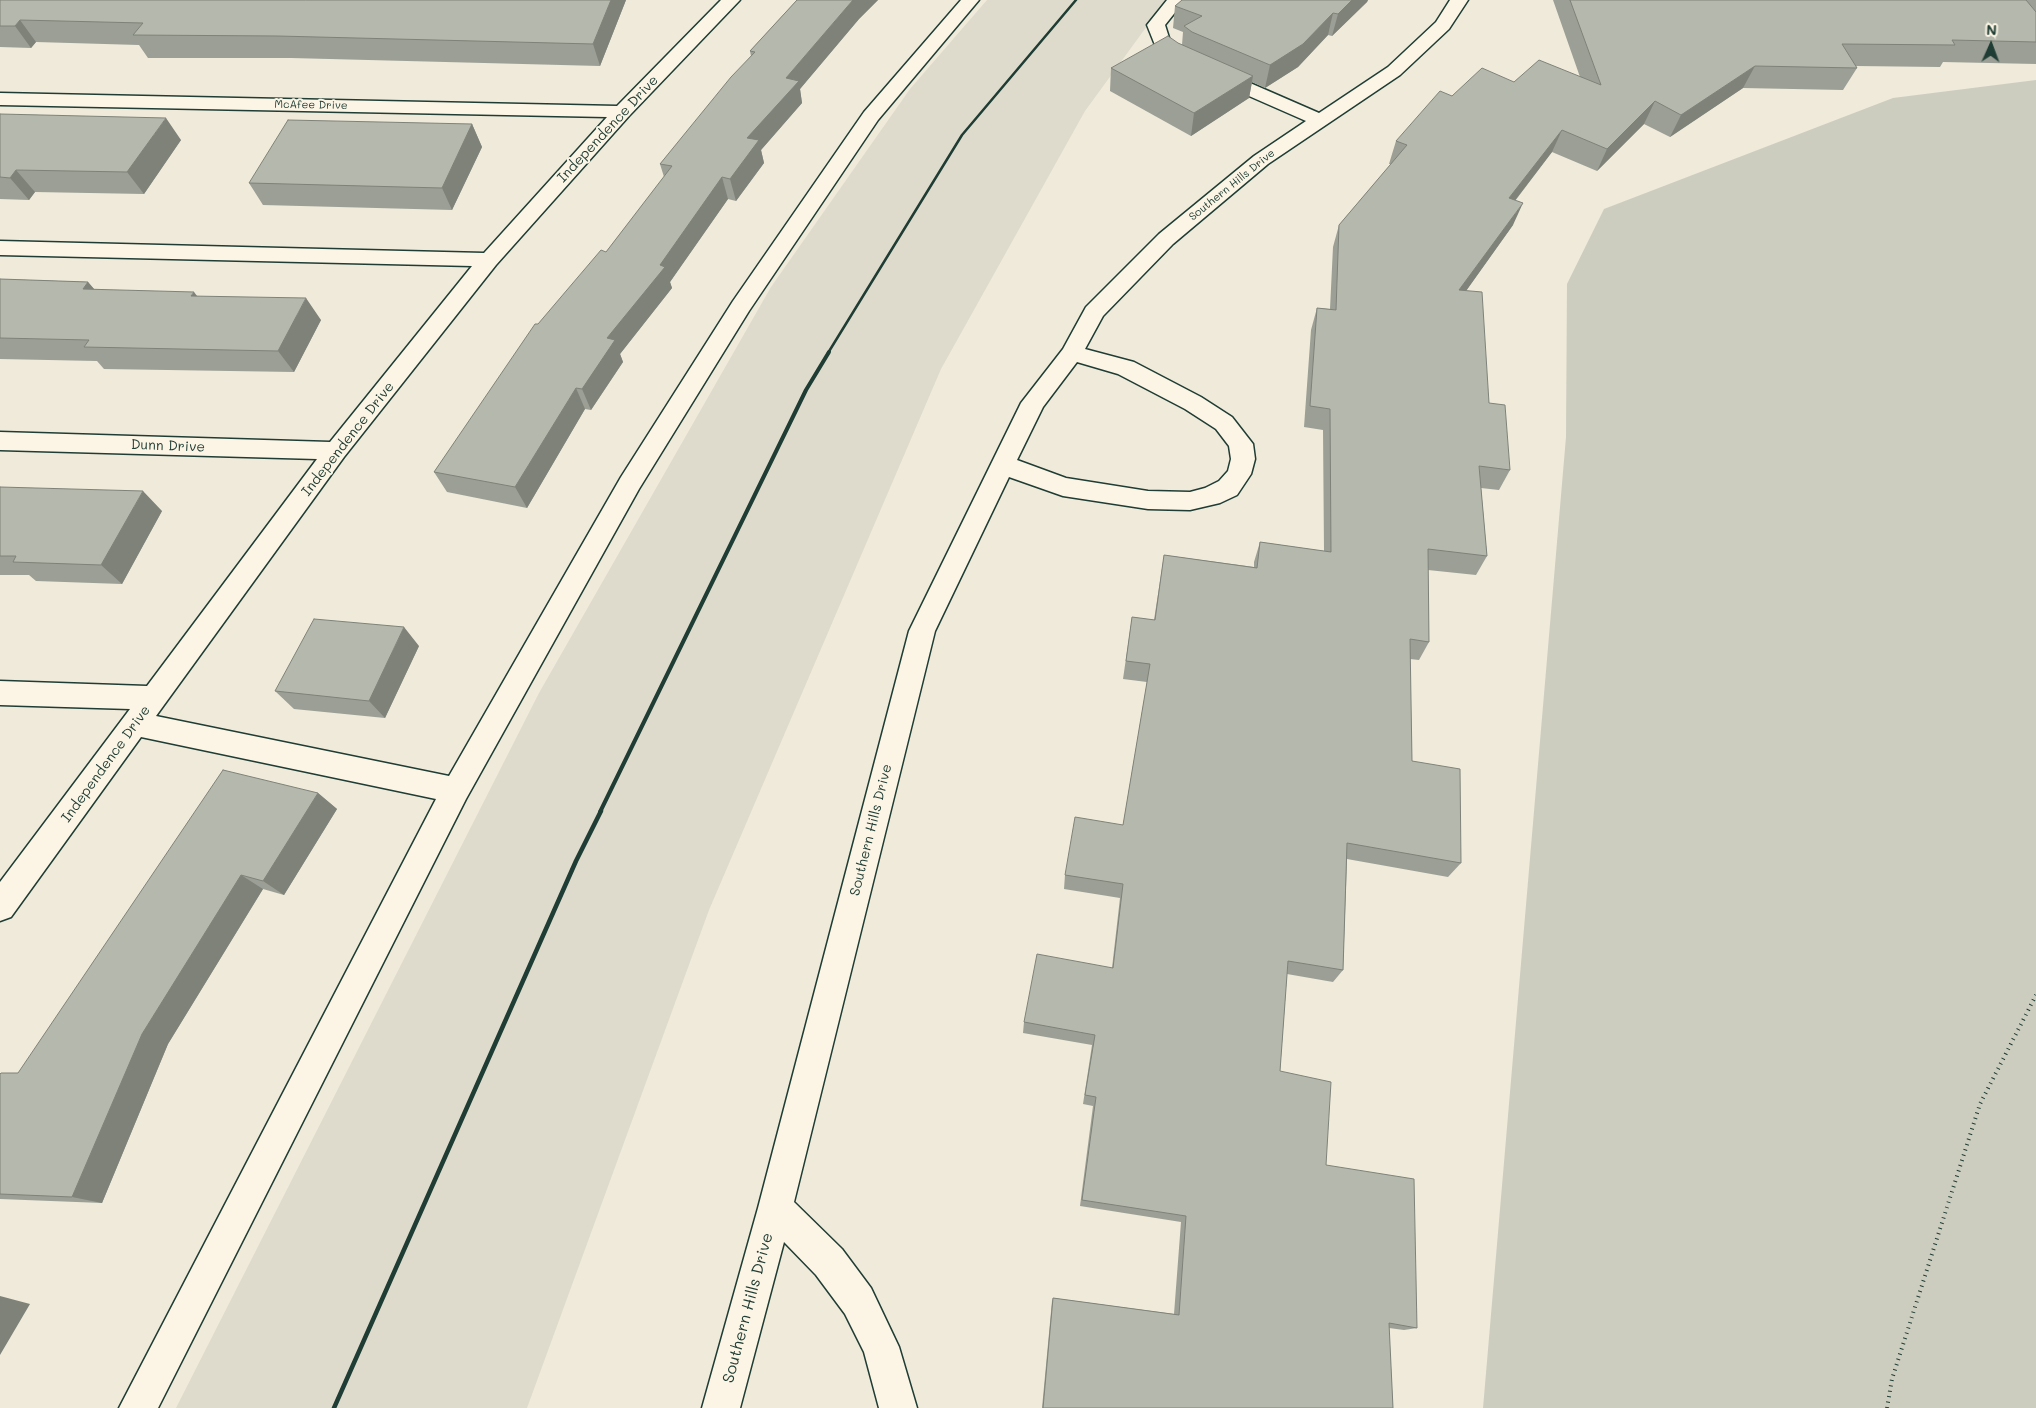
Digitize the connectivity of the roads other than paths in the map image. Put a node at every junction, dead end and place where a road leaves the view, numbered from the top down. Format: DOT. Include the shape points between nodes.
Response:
graph roads {
  1 [pos="731,0"];
  2 [pos="970,0"];
  3 [pos="1176,0"];
  4 [pos="1458,0"];
  5 [pos="0,99"];
  6 [pos="622,112"];
  7 [pos="1320,120"];
  8 [pos="0,248"];
  9 [pos="489,260"];
  10 [pos="1072,353"];
  11 [pos="0,442"];
  12 [pos="336,451"];
  13 [pos="1004,465"];
  14 [pos="0,693"];
  15 [pos="155,698"];
  16 [pos="135,724"];
  17 [pos="456,790"];
  18 [pos="0,907"];
  19 [pos="775,1208"];
  20 [pos="138,1408"];
  21 [pos="721,1408"];
  22 [pos="898,1408"];
  1 -- 6 [label="street, Independence Drive"];
  2 -- 17 [label="street" via="871,116 741,306 630,483"];
  3 -- 7 [label="street" via="1156,25 1164,46 1182,60"];
  4 -- 7 [label="street, Southern Hills Drive" via="1443,25 1394,71"];
  5 -- 6 [label="street, McAfee Drive"];
  6 -- 9 [label="street, Independence Drive"];
  7 -- 10 [label="street, Southern Hills Drive" via="1261,160 1166,239 1094,312"];
  8 -- 9 [label="street"];
  9 -- 12 [label="street, Independence Drive"];
  10 -- 13 [label="street, Southern Hills Drive" via="1033,403"];
  10 -- 13 [label="street" via="1126,368 1193,402 1224,423 1241,444 1243,459 1239,474 1228,488 1201,499 1148,500 1063,487"];
  11 -- 12 [label="street, Dunn Drive"];
  12 -- 15 [label="street, Independence Drive"];
  13 -- 19 [label="street, Southern Hills Drive" via="922,631"];
  14 -- 15 [label="street"];
  15 -- 16 [label="street, Independence Drive"];
  16 -- 17 [label="street"];
  16 -- 18 [label="street, Independence Drive"];
  17 -- 20 [label="street"];
  19 -- 21 [label="street, Southern Hills Drive"];
  19 -- 22 [label="street, Southern Hills Drive" via="829,1262 858,1301 881,1347"];
}
